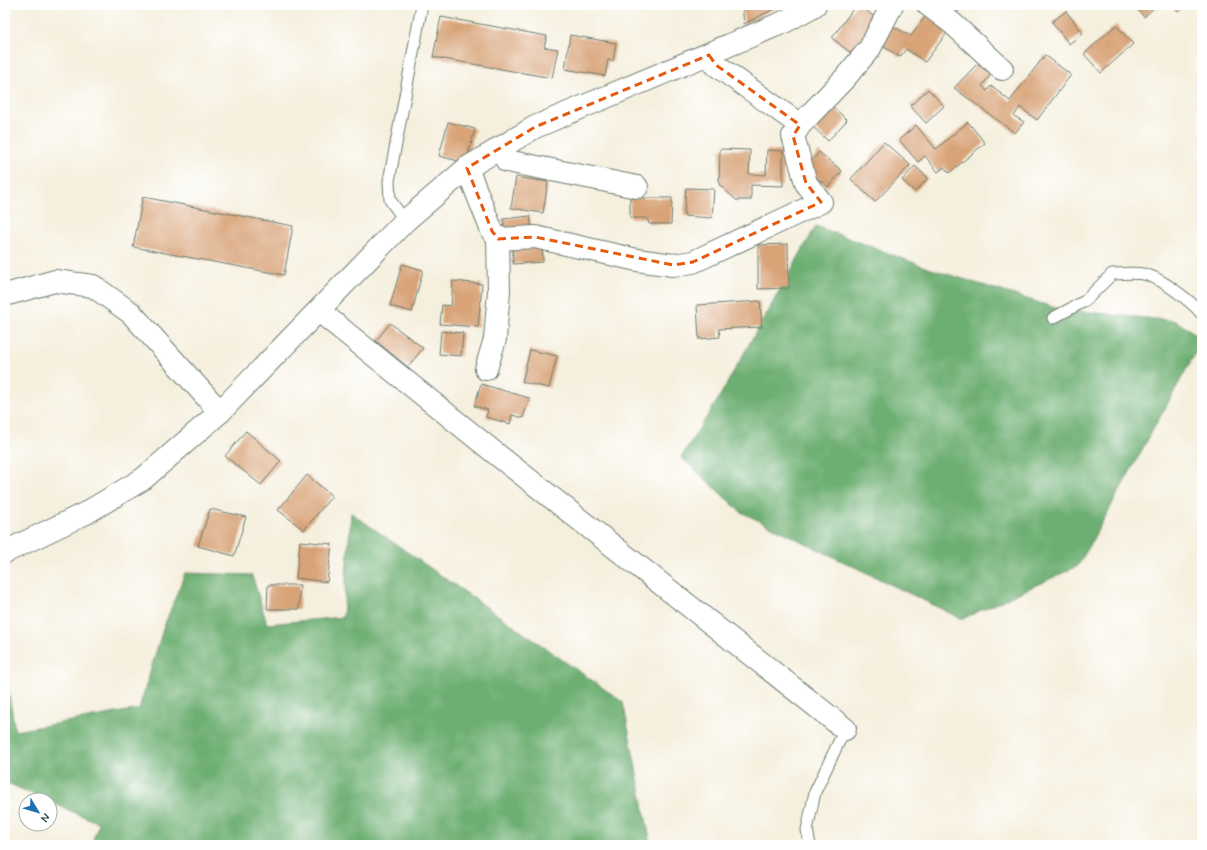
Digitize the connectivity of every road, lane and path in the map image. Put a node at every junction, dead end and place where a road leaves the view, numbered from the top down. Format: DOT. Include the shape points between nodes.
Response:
graph roads {
  1 [pos="422,5"];
  2 [pos="815,5"];
  3 [pos="892,5"];
  4 [pos="928,5"];
  5 [pos="709,55"];
  6 [pos="1002,69"];
  7 [pos="800,125"];
  8 [pos="499,148"];
  9 [pos="467,168"];
  10 [pos="637,187"];
  11 [pos="405,221"];
  12 [pos="498,239"];
  13 [pos="5,295"];
  14 [pos="319,311"];
  15 [pos="1202,314"];
  16 [pos="1053,318"];
  17 [pos="486,369"];
  18 [pos="220,412"];
  19 [pos="5,552"];
  20 [pos="845,729"];
  21 [pos="810,845"];
  1 -- 11 [label="lane" via="389,181 390,200"];
  2 -- 5 [label="street" via="784,22"];
  3 -- 7 [label="street" via="870,48"];
  4 -- 6 [label="street" via="952,23"];
  5 -- 7 [label="street" via="716,65"];
  5 -- 8 [label="street" via="630,85 535,127"];
  7 -- 12 [label="street" via="793,136 806,183 821,202 693,262 673,265 637,260 535,237"];
  8 -- 9 [label="street"];
  8 -- 10 [label="street" via="507,161"];
  9 -- 11 [label="street"];
  9 -- 12 [label="street" via="492,231"];
  11 -- 14 [label="street"];
  12 -- 17 [label="street" via="499,291 495,339"];
  13 -- 18 [label="street" via="55,281 93,286 131,313"];
  14 -- 18 [label="street"];
  14 -- 20 [label="street"];
  15 -- 16 [label="lane" via="1171,287 1144,274 1112,274 1085,301"];
  18 -- 19 [label="street" via="142,479 86,513"];
  20 -- 21 [label="lane" via="815,792 807,830"];
}
